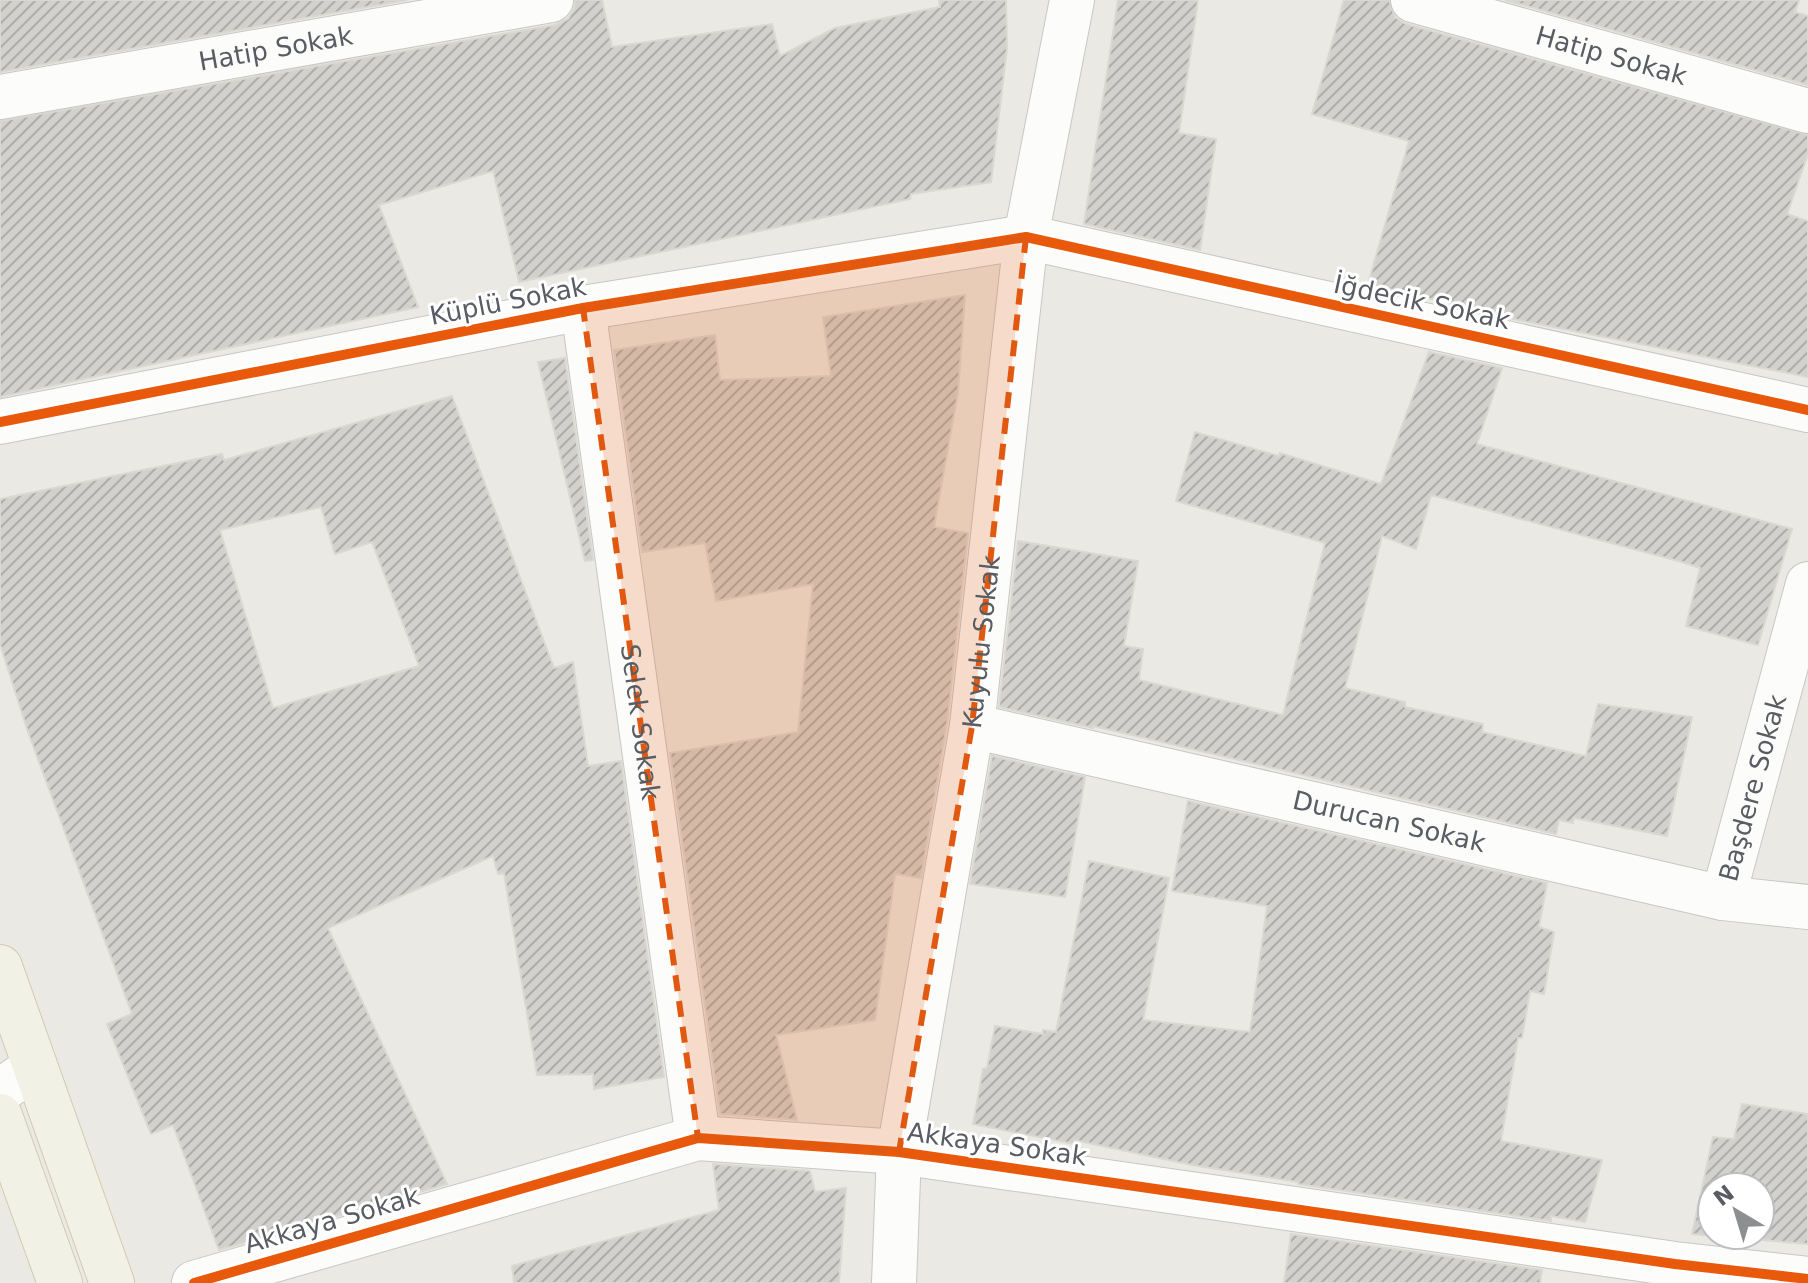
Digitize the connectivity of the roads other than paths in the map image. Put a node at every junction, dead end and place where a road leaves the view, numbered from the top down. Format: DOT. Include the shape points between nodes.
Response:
graph roads {
  1 [pos="551,0"];
  2 [pos="1072,0"];
  3 [pos="1413,0"];
  4 [pos="0,97"];
  5 [pos="1808,111"];
  6 [pos="1026,237"];
  7 [pos="583,308"];
  8 [pos="1808,410"];
  9 [pos="0,422"];
  10 [pos="1808,584"];
  11 [pos="972,726"];
  12 [pos="1723,898"];
  13 [pos="1808,907"];
  14 [pos="0,967"];
  15 [pos="35,1067"];
  16 [pos="0,1091"];
  17 [pos="0,1116"];
  18 [pos="698,1138"];
  19 [pos="899,1152"];
  20 [pos="1674,1274"];
  21 [pos="1808,1279"];
  22 [pos="60,1283"];
  23 [pos="112,1283"];
  24 [pos="194,1283"];
  25 [pos="894,1283"];
  1 -- 4 [label="street, Hatip Sokak"];
  2 -- 6 [label="street, Kuyulu Sokak"];
  3 -- 5 [label="street, Hatip Sokak"];
  6 -- 7 [label="street, Küplü Sokak"];
  6 -- 8 [label="street, İğdecik Sokak"];
  6 -- 11 [label="street, Kuyulu Sokak"];
  7 -- 9 [label="street, Küplü Sokak"];
  7 -- 18 [label="street, Selek Sokak"];
  10 -- 12 [label="street, Başdere Sokak"];
  11 -- 12 [label="street, Durucan Sokak"];
  11 -- 19 [label="street, Kuyulu Sokak"];
  12 -- 13 [label="street, Durucan Sokak"];
  14 -- 15 [label="main road"];
  15 -- 16 [label="street"];
  15 -- 23 [label="main road"];
  17 -- 22 [label="main road"];
  18 -- 19 [label="street, Akkaya Sokak"];
  18 -- 24 [label="street, Akkaya Sokak"];
  19 -- 20 [label="street, Akkaya Sokak"];
  19 -- 25 [label="street, Kuyulu Sokak"];
  20 -- 21 [label="street, Akkaya Sokak"];
}
